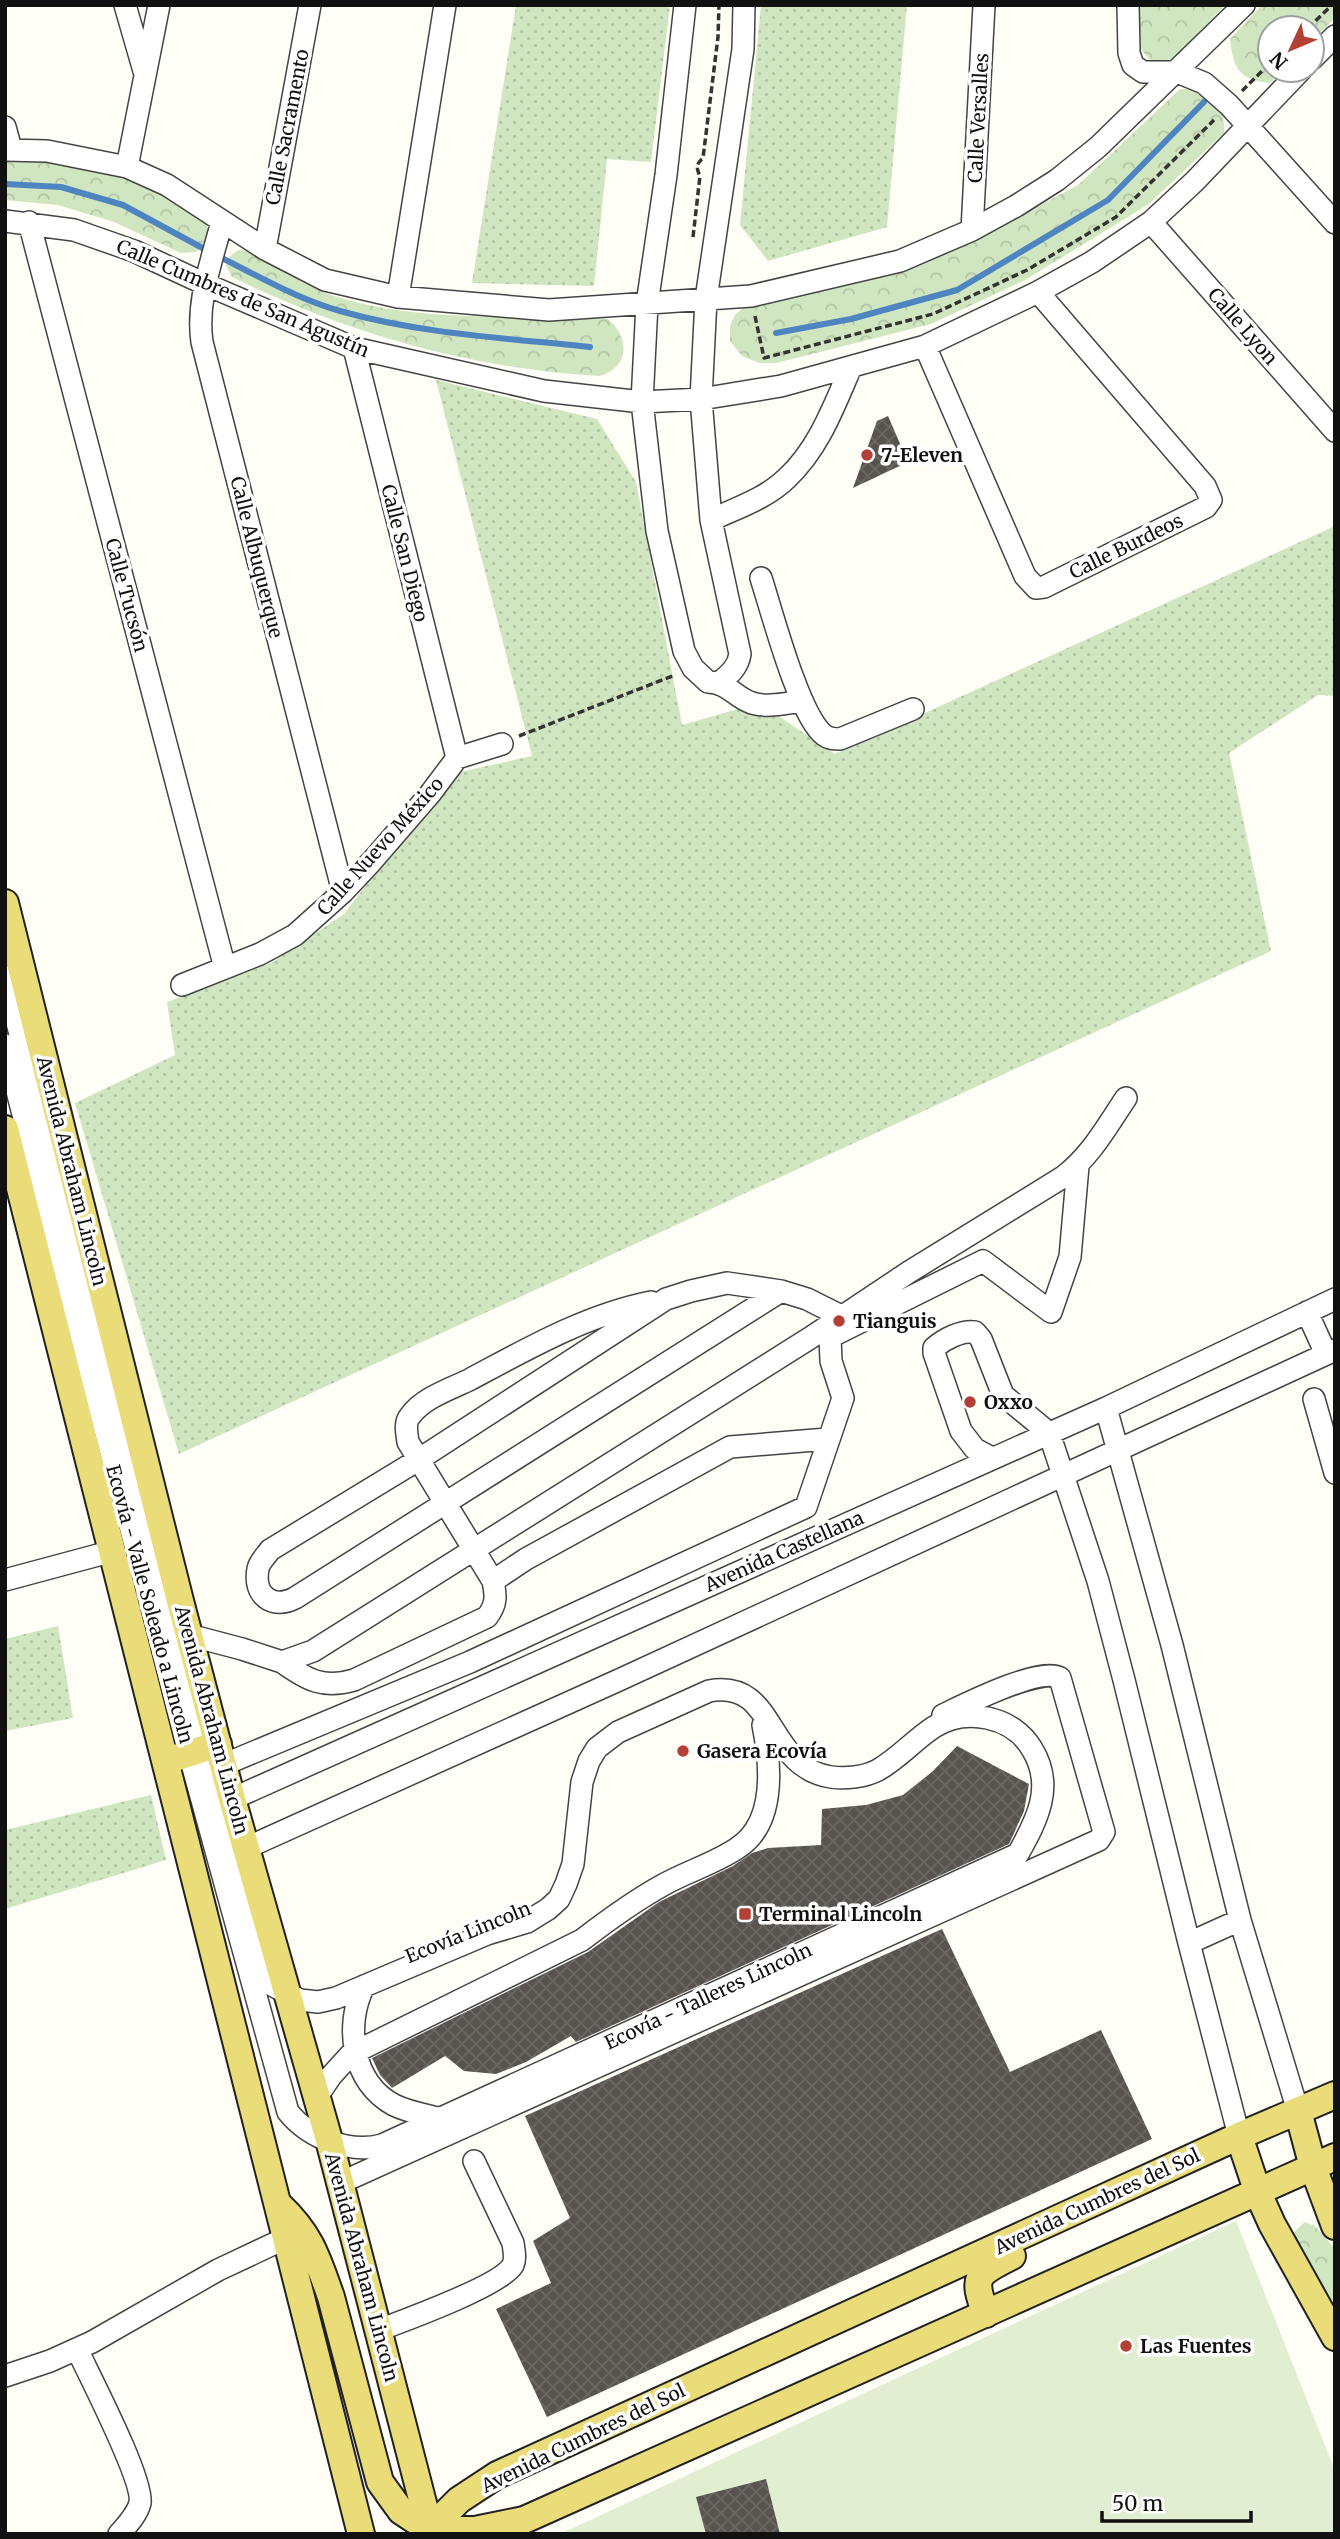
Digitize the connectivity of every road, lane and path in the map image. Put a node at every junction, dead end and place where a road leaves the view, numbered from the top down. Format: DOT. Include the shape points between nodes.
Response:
graph roads {
  1 [pos="125,5"];
  2 [pos="159,5"];
  3 [pos="310,5"];
  4 [pos="445,5"];
  5 [pos="685,5"];
  6 [pos="719,5"];
  7 [pos="744,5"];
  8 [pos="984,5"];
  9 [pos="1128,5"];
  10 [pos="1244,5"];
  11 [pos="1177,72"];
  12 [pos="145,74"];
  13 [pos="1256,78"];
  14 [pos="1287,84"];
  15 [pos="1229,105"];
  16 [pos="1247,125"];
  17 [pos="5,127"];
  18 [pos="8,150"];
  19 [pos="127,167"];
  20 [pos="5,221"];
  21 [pos="222,221"];
  22 [pos="29,222"];
  23 [pos="1151,222"];
  24 [pos="1335,223"];
  25 [pos="972,230"];
  26 [pos="692,241"];
  27 [pos="265,248"];
  28 [pos="205,284"];
  29 [pos="1038,292"];
  30 [pos="751,296"];
  31 [pos="398,297"];
  32 [pos="706,299"];
  33 [pos="647,304"];
  34 [pos="925,345"];
  35 [pos="354,348"];
  36 [pos="851,367"];
  37 [pos="701,399"];
  38 [pos="642,402"];
  39 [pos="1335,431"];
  40 [pos="711,520"];
  41 [pos="761,578"];
  42 [pos="693,668"];
  43 [pos="720,682"];
  44 [pos="802,701"];
  45 [pos="913,709"];
  46 [pos="502,744"];
  47 [pos="457,758"];
  48 [pos="343,892"];
  49 [pos="5,903"];
  50 [pos="225,968"];
  51 [pos="5,976"];
  52 [pos="182,985"];
  53 [pos="5,1045"];
  54 [pos="1126,1098"];
  55 [pos="5,1129"];
  56 [pos="1078,1166"];
  57 [pos="781,1292"];
  58 [pos="666,1299"];
  59 [pos="1335,1299"];
  60 [pos="1307,1312"];
  61 [pos="841,1316"];
  62 [pos="1331,1352"];
  63 [pos="1314,1399"];
  64 [pos="1106,1408"];
  65 [pos="1049,1433"];
  66 [pos="827,1439"];
  67 [pos="1116,1452"];
  68 [pos="992,1458"];
  69 [pos="418,1460"];
  70 [pos="1334,1466"];
  71 [pos="1063,1475"];
  72 [pos="444,1503"];
  73 [pos="475,1549"];
  74 [pos="113,1551"];
  75 [pos="5,1580"];
  76 [pos="494,1581"];
  77 [pos="189,1635"];
  78 [pos="282,1662"];
  79 [pos="757,1699"];
  80 [pos="200,1754"];
  81 [pos="232,1799"];
  82 [pos="246,1847"];
  83 [pos="1240,1920"];
  84 [pos="1189,1943"];
  85 [pos="364,1986"];
  86 [pos="286,1988"];
  87 [pos="356,2051"];
  88 [pos="1335,2095"];
  89 [pos="316,2098"];
  90 [pos="1298,2112"];
  91 [pos="441,2119"];
  92 [pos="1239,2136"];
  93 [pos="329,2140"];
  94 [pos="474,2161"];
  95 [pos="1324,2162"];
  96 [pos="340,2183"];
  97 [pos="1258,2193"];
  98 [pos="1099,2200"];
  99 [pos="278,2204"];
  100 [pos="1335,2225"];
  101 [pos="286,2238"];
  102 [pos="986,2314"];
  103 [pos="379,2330"];
  104 [pos="1335,2337"];
  105 [pos="77,2348"];
  106 [pos="5,2376"];
  107 [pos="356,2532"];
  108 [pos="429,2533"];
  109 [pos="119,2534"];
  1 -- 12 [label="street"];
  2 -- 12 [label="street"];
  3 -- 27 [label="street, Calle Sacramento"];
  4 -- 31 [label="street"];
  5 -- 33 [label="street"];
  6 -- 26 [label="path"];
  7 -- 32 [label="street" via="744,49"];
  8 -- 25 [label="street, Calle Versalles"];
  9 -- 11 [label="street" via="1133,65 1143,72"];
  10 -- 11 [label="street"];
  11 -- 15 [label="street" via="1204,83"];
  11 -- 25 [label="street" via="1056,180"];
  12 -- 19 [label="street"];
  13 -- 15 [label="path"];
  14 -- 16 [label="street, Calle Cumbres de San Agustín"];
  15 -- 16 [label="street"];
  15 -- 30 [label="path" via="1116,217 1027,270 933,314 764,358"];
  16 -- 23 [label="street, Calle Cumbres de San Agustín"];
  16 -- 24 [label="street"];
  17 -- 18 [label="street"];
  18 -- 19 [label="street" via="47,151"];
  19 -- 21 [label="street" via="167,185"];
  20 -- 22 [label="street, Calle Cumbres de San Agustín"];
  21 -- 27 [label="street"];
  21 -- 28 [label="street, Calle Albuquerque"];
  22 -- 28 [label="street, Calle Cumbres de San Agustín" via="74,230 134,251"];
  22 -- 50 [label="street, Calle Tucsón"];
  23 -- 29 [label="street, Calle Cumbres de San Agustín"];
  23 -- 39 [label="street, Calle Lyon"];
  25 -- 30 [label="street" via="900,261"];
  27 -- 31 [label="street" via="325,280"];
  28 -- 35 [label="street, Calle Cumbres de San Agustín"];
  28 -- 48 [label="street, Calle Albuquerque" via="199,322 202,342"];
  29 -- 34 [label="street, Calle Cumbres de San Agustín"];
  29 -- 34 [label="street, Calle Burdeos" via="1205,485 1210,500 1206,507 1036,588 1026,576"];
  30 -- 32 [label="street"];
  31 -- 33 [label="street" via="548,310"];
  32 -- 33 [label="street"];
  32 -- 37 [label="street"];
  33 -- 38 [label="street"];
  34 -- 36 [label="street, Calle Cumbres de San Agustín"];
  35 -- 38 [label="street, Calle Cumbres de San Agustín" via="544,391"];
  35 -- 47 [label="street, Calle San Diego"];
  36 -- 37 [label="street, Calle Cumbres de San Agustín" via="781,386"];
  36 -- 40 [label="street" via="821,435 787,478"];
  37 -- 38 [label="street, Calle Cumbres de San Agustín"];
  37 -- 40 [label="street"];
  38 -- 42 [label="street" via="657,531 684,651"];
  40 -- 43 [label="street" via="740,654 731,674"];
  41 -- 44 [label="street"];
  42 -- 43 [label="street" via="708,682"];
  42 -- 46 [label="path"];
  43 -- 44 [label="street" via="751,702"];
  44 -- 45 [label="street" via="817,729 827,738 840,739"];
  46 -- 47 [label="street, Calle Nuevo México"];
  47 -- 48 [label="street, Calle Nuevo México"];
  48 -- 50 [label="street, Calle Nuevo México" via="295,934"];
  49 -- 77 [label="main road, Avenida Abraham Lincoln"];
  50 -- 52 [label="street, Calle Nuevo México"];
  51 -- 80 [label="street"];
  53 -- 80 [label="street, Ecovía - Valle Soleado a Lincoln"];
  54 -- 56 [label="street"];
  55 -- 74 [label="main road"];
  56 -- 61 [label="street"];
  56 -- 66 [label="street" via="1070,1257 1051,1312 983,1261 830,1337 831,1361 843,1398"];
  57 -- 58 [label="street" via="727,1283"];
  57 -- 61 [label="street"];
  57 -- 72 [label="street"];
  58 -- 69 [label="street"];
  58 -- 69 [label="street" via="636,1305 555,1335 428,1401 408,1417 408,1442"];
  59 -- 60 [label="street, Avenida Castellana"];
  60 -- 62 [label="street"];
  60 -- 64 [label="street, Avenida Castellana"];
  61 -- 73 [label="street"];
  62 -- 67 [label="street"];
  63 -- 70 [label="street"];
  64 -- 65 [label="street, Avenida Castellana"];
  64 -- 67 [label="street"];
  65 -- 68 [label="street, Avenida Castellana"];
  65 -- 68 [label="street" via="1003,1395 975,1332 940,1342 934,1353 961,1431 975,1448"];
  65 -- 71 [label="street"];
  66 -- 76 [label="street" via="730,1447"];
  66 -- 80 [label="street" via="806,1507 470,1662"];
  67 -- 71 [label="street"];
  67 -- 83 [label="street" via="1172,1645"];
  68 -- 81 [label="street, Avenida Castellana"];
  69 -- 72 [label="street"];
  69 -- 72 [label="street" via="270,1550 258,1566 261,1593 272,1603 283,1605"];
  71 -- 82 [label="street"];
  71 -- 84 [label="street" via="1098,1581"];
  72 -- 73 [label="street"];
  73 -- 76 [label="street"];
  73 -- 78 [label="street" via="313,1651"];
  74 -- 75 [label="street"];
  74 -- 80 [label="main road"];
  76 -- 78 [label="street" via="496,1598 487,1617 354,1680 321,1684"];
  77 -- 78 [label="street"];
  77 -- 80 [label="main road, Avenida Abraham Lincoln"];
  79 -- 85 [label="street, Ecovía - Talleres Lincoln" via="723,1688 709,1690 618,1732 597,1748 589,1761 572,1864 559,1899 527,1922 451,1948"];
  79 -- 86 [label="street, Ecovía Lincoln" via="735,1678 709,1679 602,1730 585,1748 571,1779 555,1883 529,1909 326,1990"];
  79 -- 87 [label="street" via="768,1749 767,1800 759,1822 737,1849 663,1885 582,1940"];
  79 -- 91 [label="street, Ecovía - Talleres Lincoln" via="790,1754 819,1774 833,1777 858,1777 877,1770 951,1719 989,1717 1007,1724 1027,1739 1040,1761 1043,1788 1038,1819 1018,1854"];
  79 -- 96 [label="street, Ecovía Lincoln" via="769,1702 803,1752 822,1763 856,1768 931,1721 996,1689 1056,1675 1104,1832 1086,1846"];
  80 -- 81 [label="main road, Avenida Abraham Lincoln"];
  80 -- 86 [label="street" via="264,1978 275,1988"];
  80 -- 93 [label="street, Ecovía - Valle Soleado a Lincoln" via="288,2112 309,2133"];
  80 -- 99 [label="main road"];
  81 -- 82 [label="main road, Avenida Abraham Lincoln"];
  82 -- 86 [label="main road, Avenida Abraham Lincoln"];
  83 -- 84 [label="street"];
  83 -- 90 [label="street"];
  84 -- 92 [label="street"];
  85 -- 86 [label="street, Ecovía - Talleres Lincoln" via="318,2002 300,2000"];
  85 -- 87 [label="street" via="352,2027"];
  86 -- 89 [label="main road, Avenida Abraham Lincoln"];
  87 -- 89 [label="street"];
  87 -- 91 [label="street" via="368,2081 380,2095 395,2106"];
  88 -- 90 [label="main road, Avenida Cumbres del Sol"];
  89 -- 93 [label="main road, Avenida Abraham Lincoln"];
  90 -- 92 [label="main road, Avenida Cumbres del Sol"];
  90 -- 95 [label="main road"];
  91 -- 93 [label="street, Ecovía - Talleres Lincoln" via="372,2148"];
  92 -- 97 [label="main road"];
  92 -- 98 [label="main road, Avenida Cumbres del Sol"];
  93 -- 96 [label="main road, Avenida Abraham Lincoln"];
  94 -- 103 [label="street" via="513,2244 512,2266 459,2298"];
  95 -- 97 [label="main road"];
  95 -- 100 [label="main road"];
  96 -- 103 [label="main road, Avenida Abraham Lincoln"];
  97 -- 102 [label="main road"];
  97 -- 104 [label="main road"];
  98 -- 102 [label="main road" via="1063,2230 981,2275 977,2291"];
  98 -- 108 [label="main road, Avenida Cumbres del Sol" via="497,2475 459,2500"];
  99 -- 101 [label="main road"];
  99 -- 108 [label="main road" via="304,2232 331,2297 380,2482 401,2511"];
  101 -- 105 [label="street"];
  101 -- 107 [label="main road"];
  102 -- 108 [label="main road" via="524,2520"];
  103 -- 108 [label="main road, Avenida Abraham Lincoln"];
  105 -- 106 [label="street"];
  105 -- 109 [label="street" via="140,2493 140,2505"];
}
